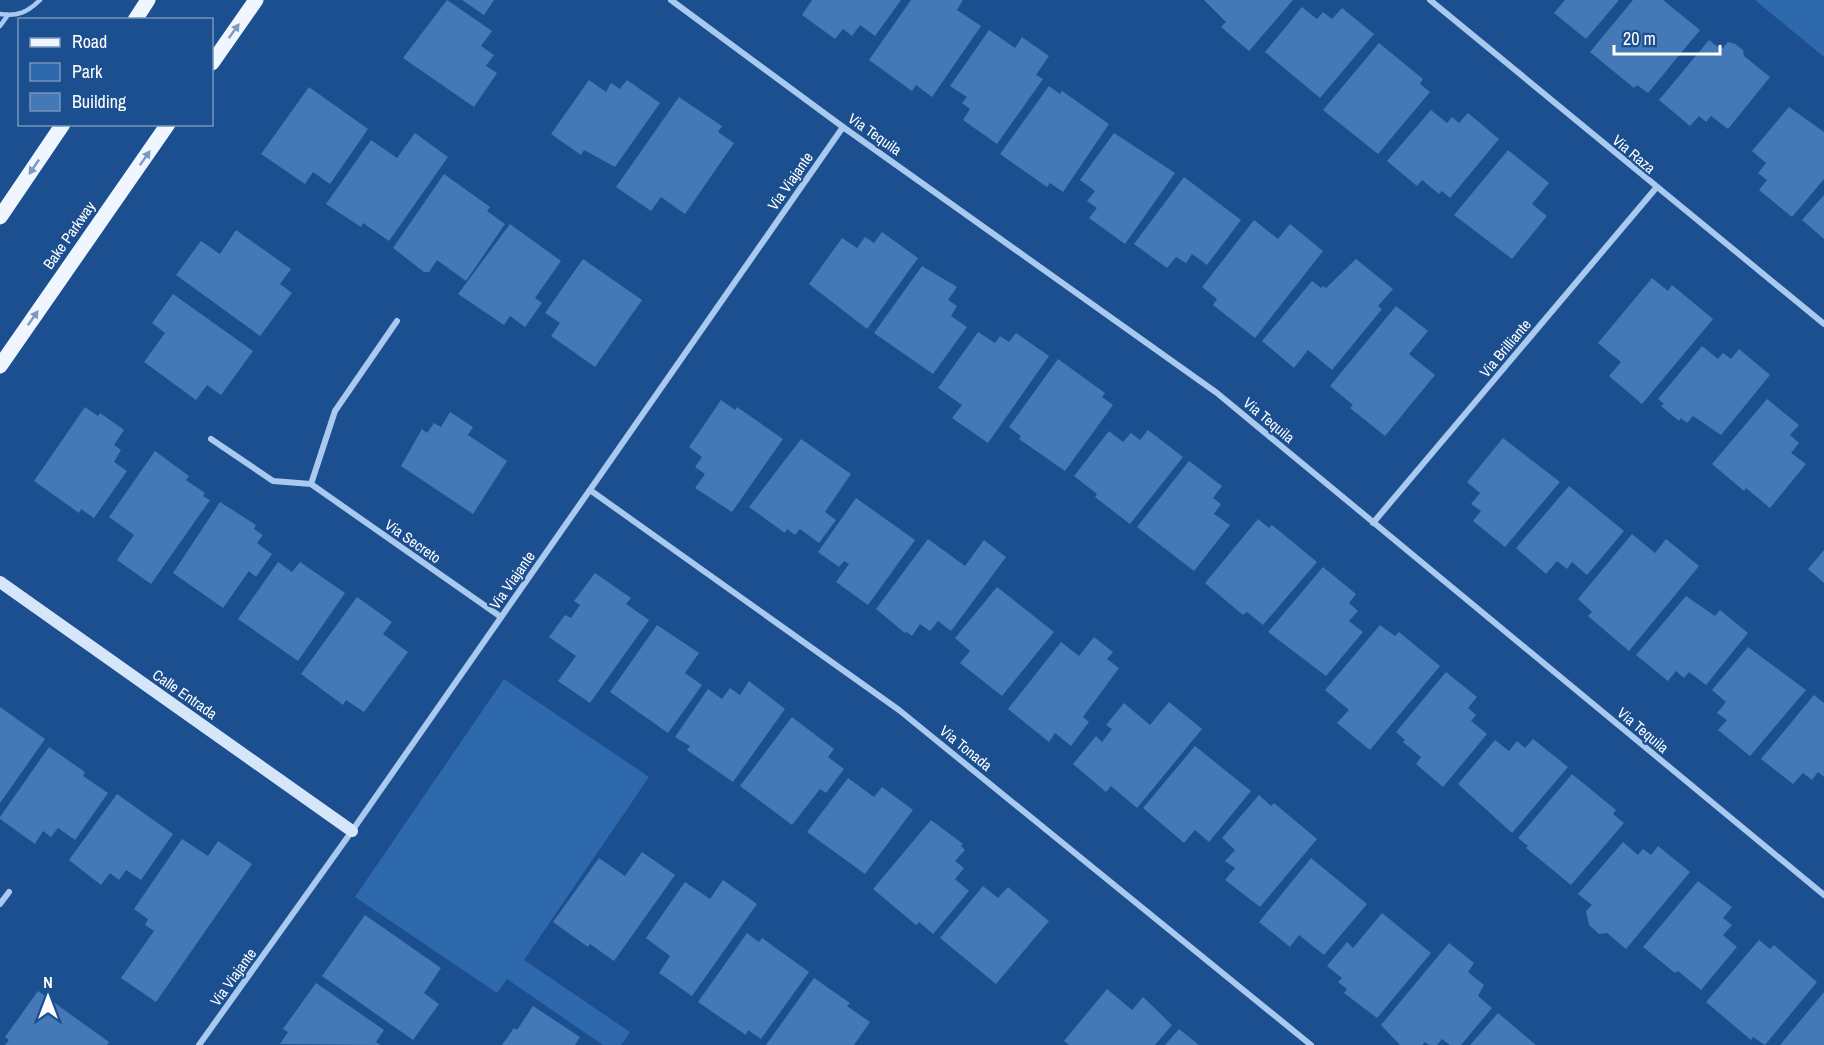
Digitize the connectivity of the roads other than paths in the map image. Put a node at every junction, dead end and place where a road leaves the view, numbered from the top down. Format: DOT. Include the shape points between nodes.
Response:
graph roads {
  1 [pos="40,0"];
  2 [pos="148,0"];
  3 [pos="256,0"];
  4 [pos="671,0"];
  5 [pos="1430,0"];
  6 [pos="0,14"];
  7 [pos="8,15"];
  8 [pos="136,18"];
  9 [pos="0,26"];
  10 [pos="213,62"];
  11 [pos="62,126"];
  12 [pos="167,126"];
  13 [pos="843,127"];
  14 [pos="1656,188"];
  15 [pos="0,217"];
  16 [pos="397,321"];
  17 [pos="1824,324"];
  18 [pos="0,366"];
  19 [pos="211,439"];
  20 [pos="311,484"];
  21 [pos="590,490"];
  22 [pos="1373,523"];
  23 [pos="0,582"];
  24 [pos="501,617"];
  25 [pos="352,831"];
  26 [pos="9,892"];
  27 [pos="1824,895"];
  28 [pos="0,904"];
  29 [pos="199,1045"];
  30 [pos="1311,1045"];
  1 -- 7 [label="lane" via="20,14"];
  2 -- 8 [label="main road"];
  10 -- 3 [label="main road, one-way"];
  4 -- 13 [label="street, Via Tequila"];
  5 -- 14 [label="street, Via Raza"];
  6 -- 7 [label="lane"];
  7 -- 9 [label="lane"];
  11 -- 15 [label="main road, one-way"];
  18 -- 12 [label="main road, Bake Parkway, one-way"];
  13 -- 21 [label="street, Via Viajante"];
  13 -- 22 [label="street, Via Tequila" via="1217,393"];
  14 -- 17 [label="street, Via Raza"];
  14 -- 22 [label="street, Via Brilliante"];
  16 -- 20 [label="street" via="334,411"];
  19 -- 20 [label="street" via="273,481"];
  20 -- 24 [label="street, Via Secreto"];
  21 -- 24 [label="street, Via Viajante"];
  21 -- 30 [label="street, Via Tonada" via="899,710"];
  22 -- 27 [label="street, Via Tequila"];
  23 -- 25 [label="street, Calle Entrada"];
  24 -- 25 [label="street, Via Viajante"];
  25 -- 29 [label="street, Via Viajante"];
  26 -- 28 [label="street"];
}
